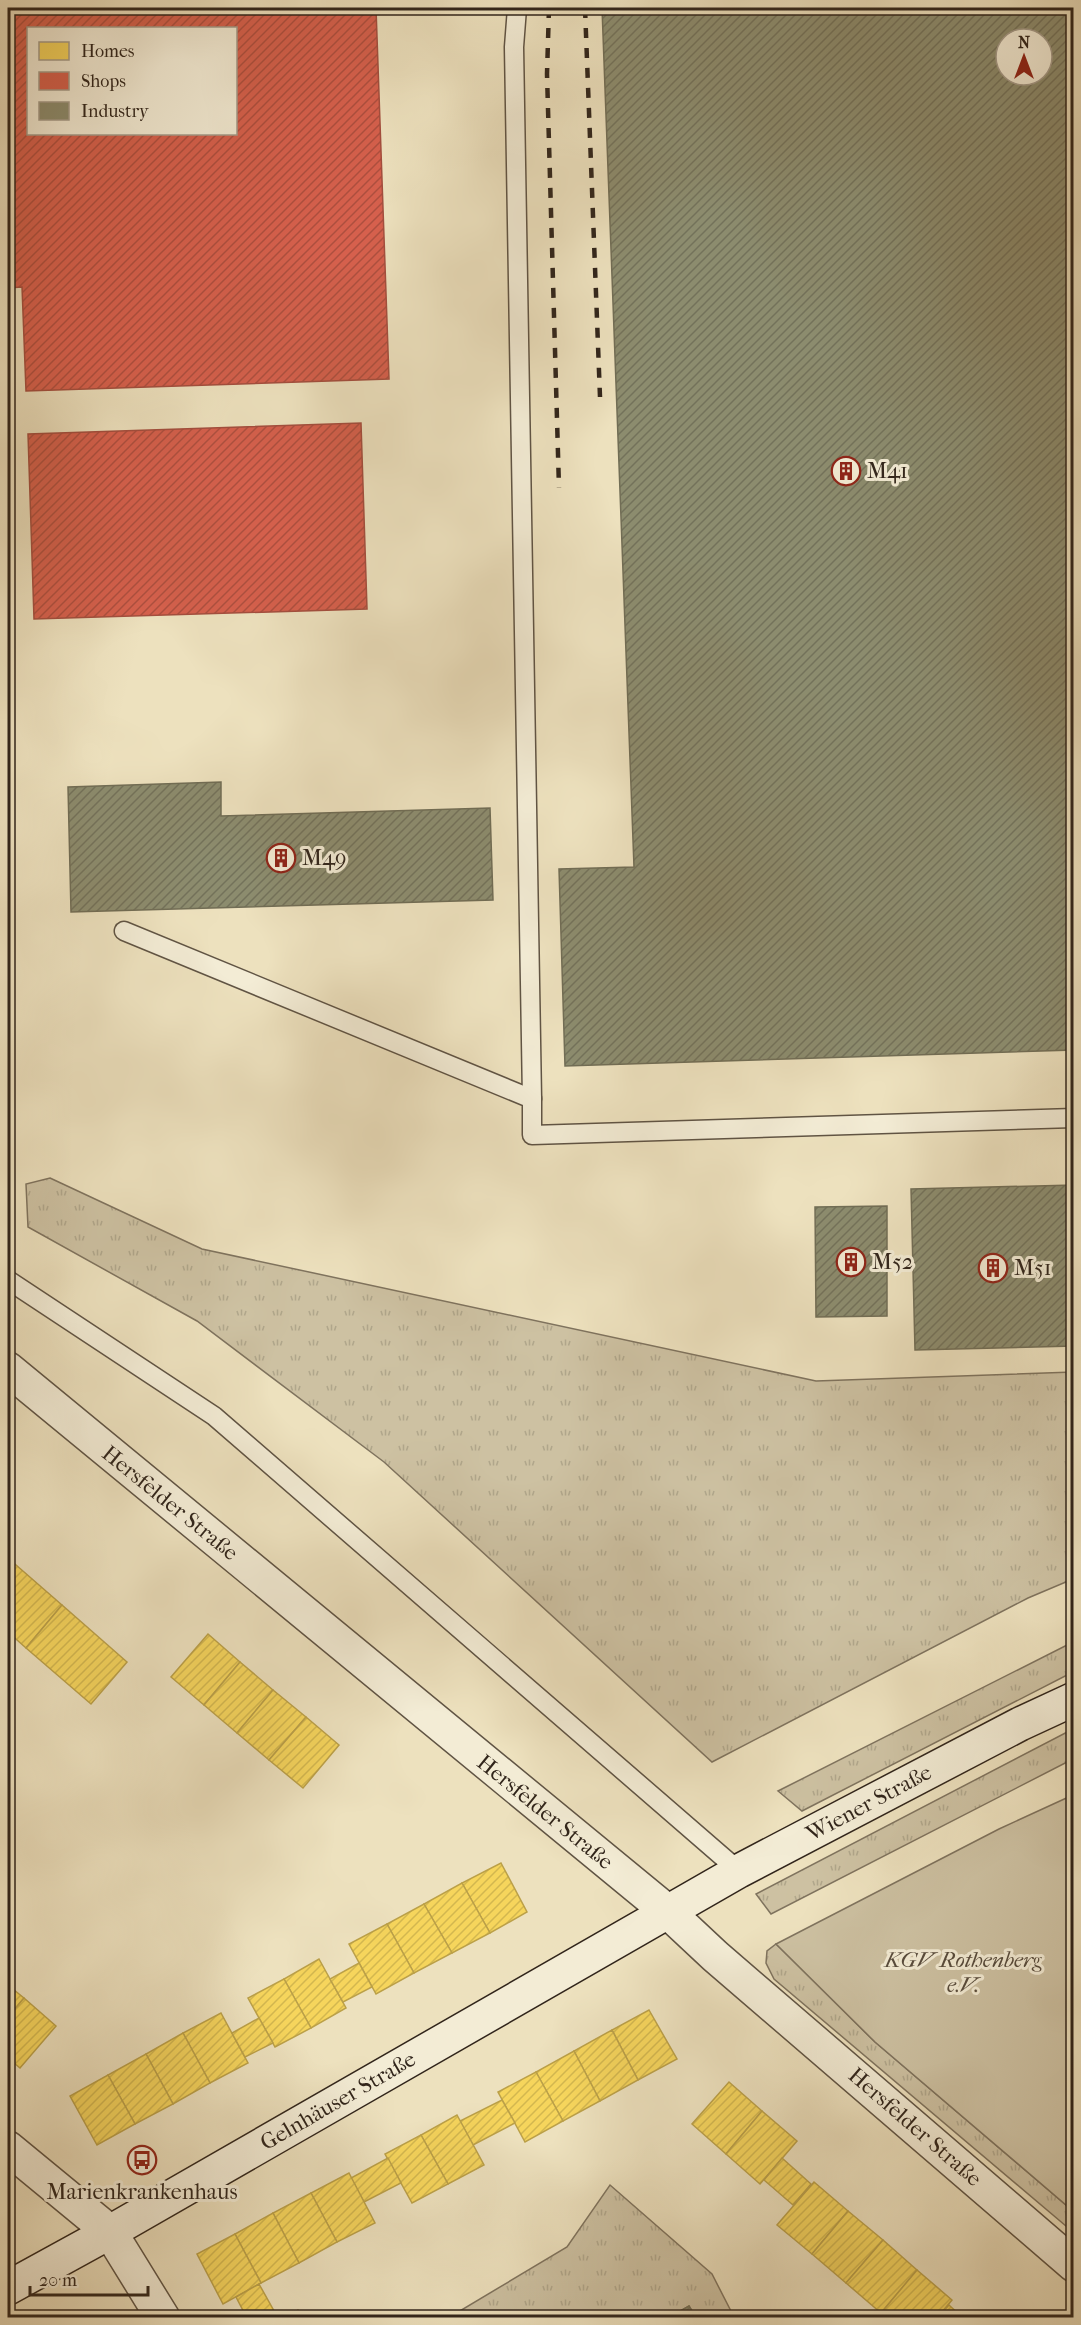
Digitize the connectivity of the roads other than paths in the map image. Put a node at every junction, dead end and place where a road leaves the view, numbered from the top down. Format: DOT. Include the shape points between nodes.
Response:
graph roads {
  1 [pos="517,8"];
  2 [pos="124,931"];
  3 [pos="532,1099"];
  4 [pos="1074,1118"];
  5 [pos="8,1280"];
  6 [pos="8,1369"];
  7 [pos="1074,1699"];
  8 [pos="739,1872"];
  9 [pos="668,1912"];
  10 [pos="8,2148"];
  11 [pos="110,2232"];
  12 [pos="1074,2265"];
  13 [pos="8,2288"];
  14 [pos="163,2318"];
  1 -- 3 [label="lane" via="514,59"];
  2 -- 3 [label="lane"];
  3 -- 4 [label="lane" via="532,1135"];
  5 -- 8 [label="lane" via="214,1416"];
  6 -- 9 [label="street, Hersfelder Straße"];
  7 -- 8 [label="street, Wiener Straße"];
  8 -- 9 [label="street, Wiener Straße"];
  9 -- 11 [label="street, Gelnhäuser Straße"];
  9 -- 12 [label="street, Hersfelder Straße"];
  10 -- 11 [label="street"];
  11 -- 13 [label="street, Gelnhäuser Straße"];
  11 -- 14 [label="street"];
}
